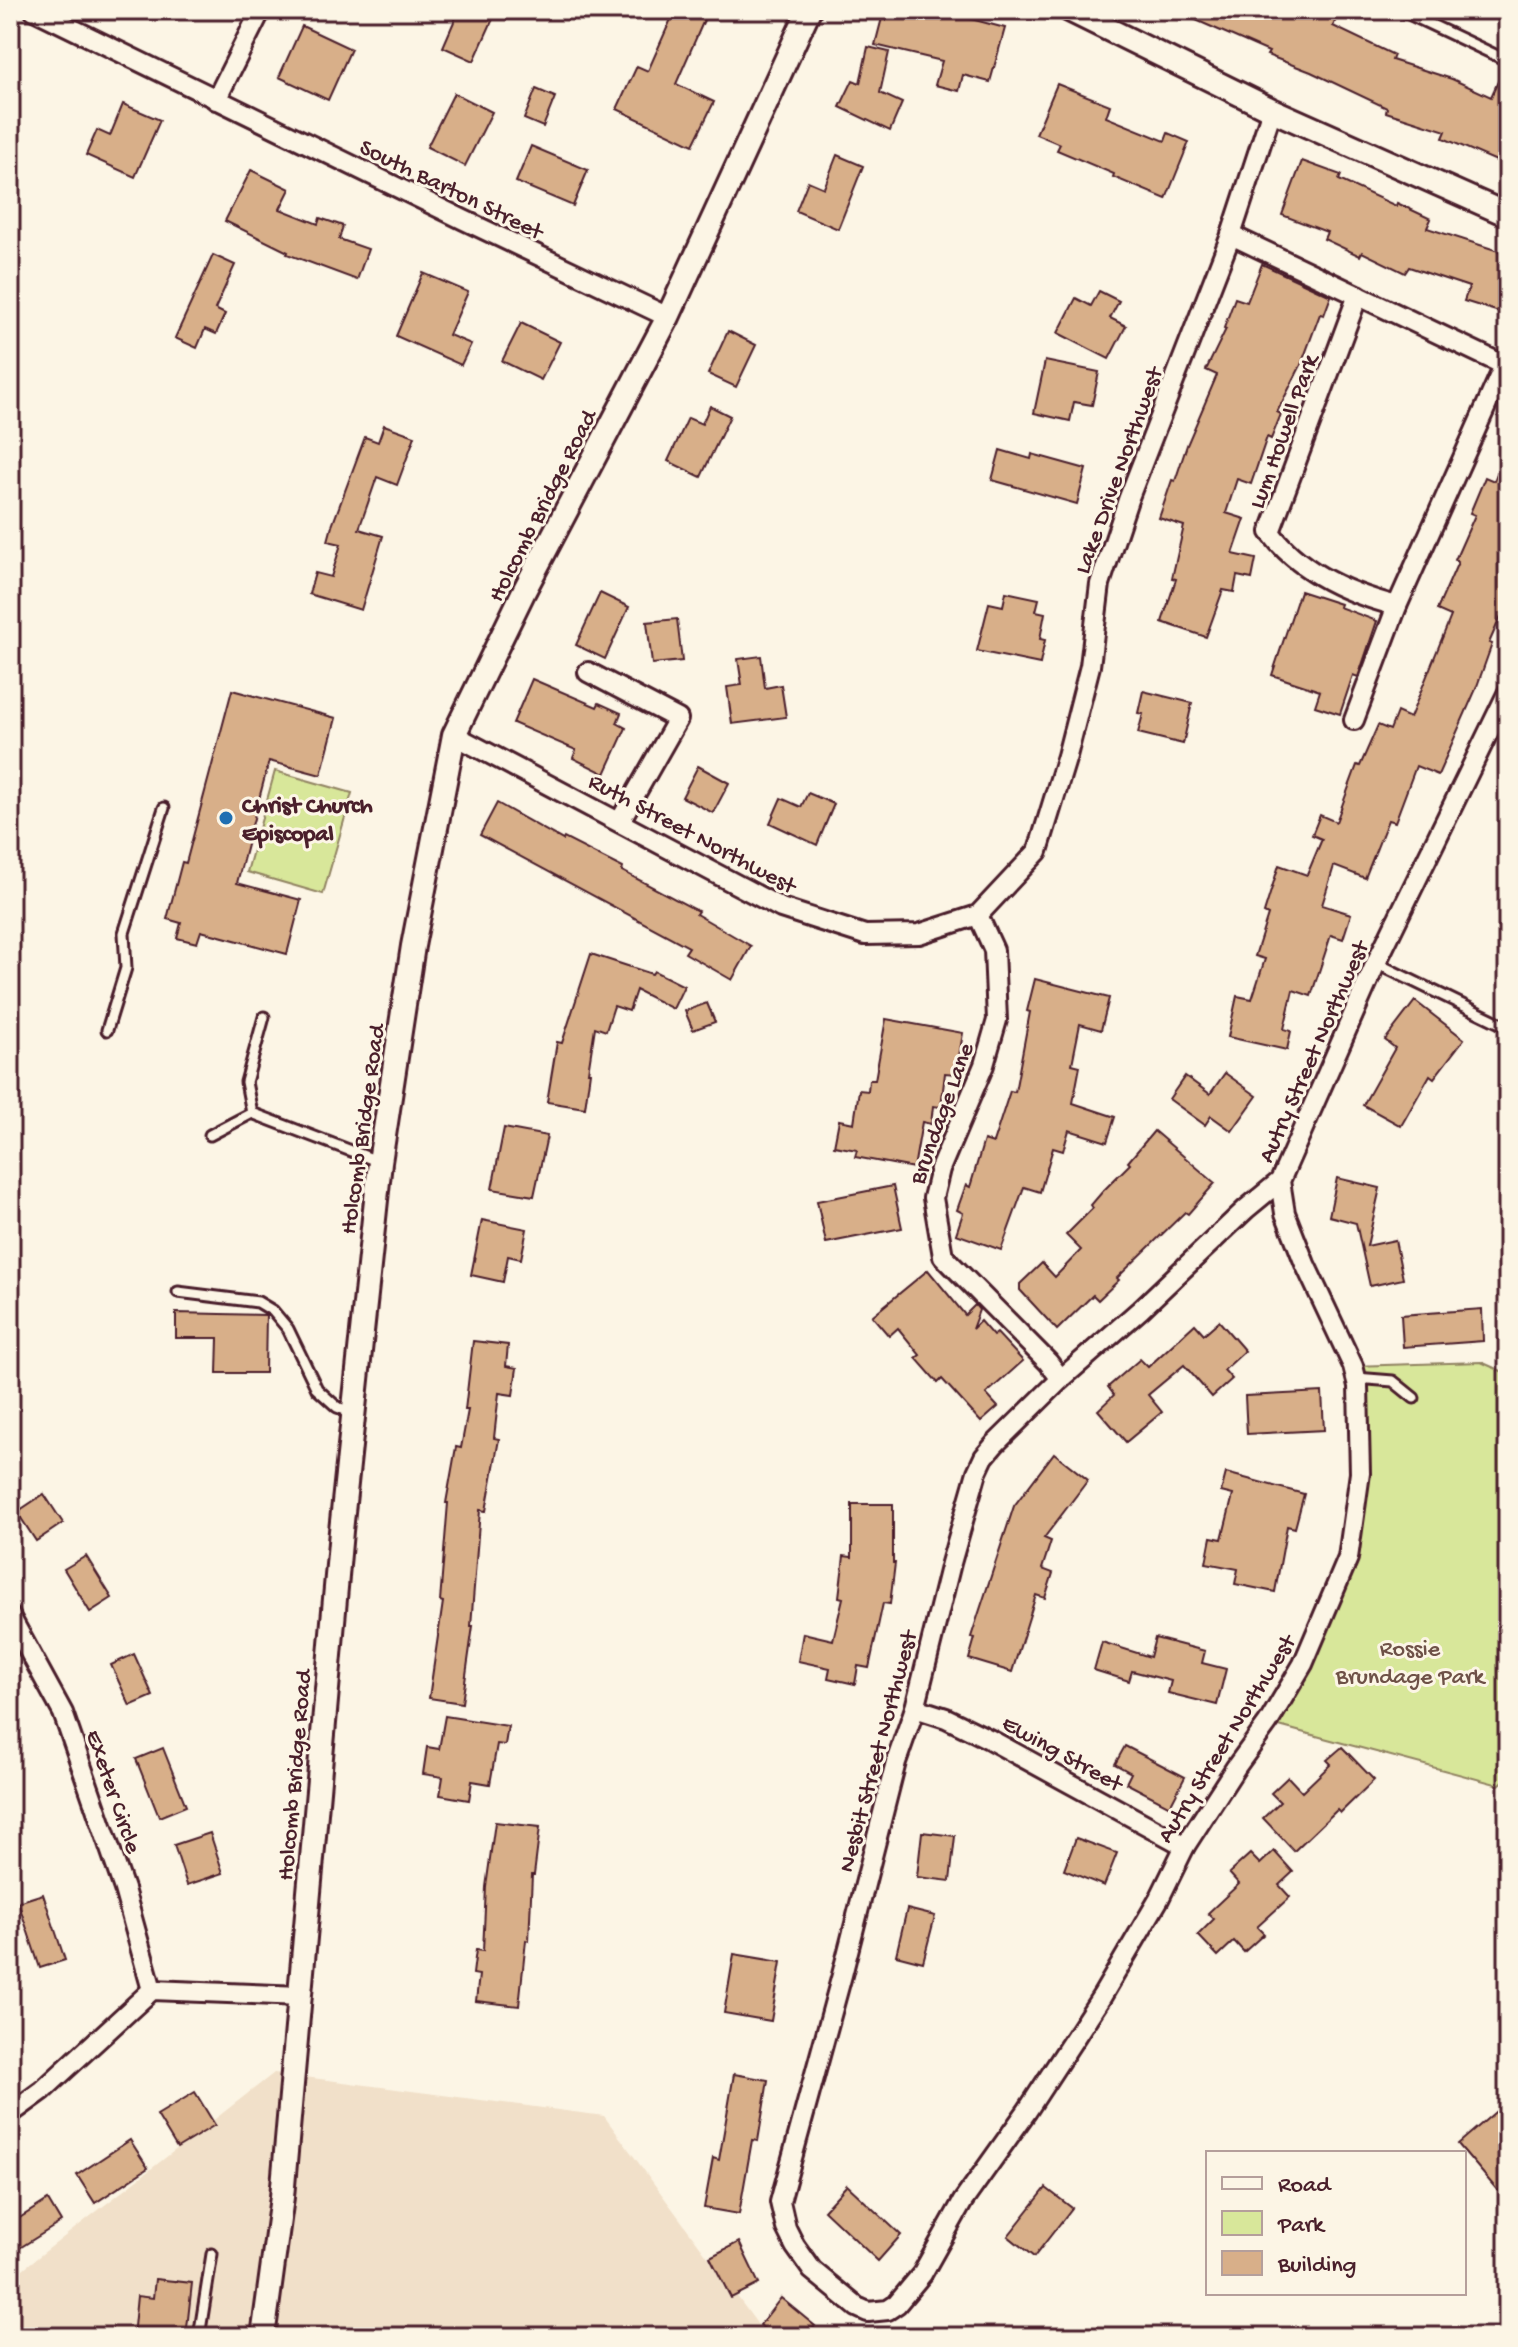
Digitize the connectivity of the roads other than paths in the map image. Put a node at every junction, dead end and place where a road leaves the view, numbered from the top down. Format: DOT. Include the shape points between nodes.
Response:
graph roads {
  1 [pos="34,10"];
  2 [pos="261,10"];
  3 [pos="809,10"];
  4 [pos="1069,10"];
  5 [pos="1400,10"];
  6 [pos="1508,61"];
  7 [pos="216,100"];
  8 [pos="1272,110"];
  9 [pos="1508,215"];
  10 [pos="1231,235"];
  11 [pos="1358,295"];
  12 [pos="668,317"];
  13 [pos="1506,367"];
  14 [pos="1397,606"];
  15 [pos="588,672"];
  16 [pos="1508,692"];
  17 [pos="1354,720"];
  18 [pos="454,735"];
  19 [pos="164,808"];
  20 [pos="620,821"];
  21 [pos="1003,889"];
  22 [pos="978,915"];
  23 [pos="1376,963"];
  24 [pos="264,1017"];
  25 [pos="1508,1027"];
  26 [pos="107,1030"];
  27 [pos="252,1113"];
  28 [pos="210,1135"];
  29 [pos="380,1162"];
  30 [pos="1280,1181"];
  31 [pos="178,1292"];
  32 [pos="1356,1378"];
  33 [pos="1061,1379"];
  34 [pos="1414,1398"];
  35 [pos="354,1413"];
  36 [pos="10,1616"];
  37 [pos="915,1708"];
  38 [pos="1185,1846"];
  39 [pos="152,1990"];
  40 [pos="301,1996"];
  41 [pos="10,2114"];
  42 [pos="943,2239"];
  43 [pos="212,2254"];
  44 [pos="199,2337"];
  45 [pos="263,2337"];
  1 -- 7 [label="street, South Barton Street"];
  2 -- 7 [label="street"];
  3 -- 12 [label="street, Holcomb Bridge Road"];
  4 -- 8 [label="street"];
  5 -- 6 [label="lane"];
  7 -- 12 [label="street, South Barton Street"];
  8 -- 9 [label="street"];
  8 -- 10 [label="street, Lake Drive Northwest"];
  10 -- 11 [label="street"];
  10 -- 21 [label="street, Lake Drive Northwest" via="1100,584 1090,666 1038,851"];
  11 -- 13 [label="street"];
  11 -- 14 [label="street, Lum Howell Park" via="1270,532 1281,548 1321,576"];
  12 -- 18 [label="street, Holcomb Bridge Road"];
  13 -- 14 [label="street"];
  14 -- 17 [label="street"];
  15 -- 20 [label="street" via="678,719"];
  16 -- 23 [label="street, Autry Street Northwest"];
  18 -- 20 [label="street, Ruth Street Northwest"];
  18 -- 29 [label="street, Holcomb Bridge Road" via="413,946"];
  19 -- 26 [label="lane" via="124,933 126,968"];
  20 -- 22 [label="street, Ruth Street Northwest" via="781,908 865,935 919,934"];
  21 -- 22 [label="street, Ruth Street Northwest"];
  22 -- 33 [label="street, Brundage Lane" via="994,950 997,1020 933,1198 943,1256"];
  23 -- 25 [label="lane"];
  23 -- 30 [label="street, Autry Street Northwest"];
  24 -- 27 [label="lane" via="246,1082"];
  27 -- 28 [label="lane"];
  27 -- 29 [label="lane"];
  29 -- 35 [label="street, Holcomb Bridge Road"];
  30 -- 32 [label="street, Autry Street Northwest" via="1285,1213"];
  30 -- 33 [label="street, Nesbit Street Northwest"];
  31 -- 35 [label="lane" via="258,1302 273,1311 288,1329 317,1389 337,1407"];
  32 -- 34 [label="lane" via="1393,1381"];
  32 -- 38 [label="street, Autry Street Northwest" via="1360,1473 1348,1558 1303,1664"];
  33 -- 37 [label="street, Nesbit Street Northwest" via="995,1444 977,1472"];
  35 -- 40 [label="street, Holcomb Bridge Road"];
  36 -- 39 [label="street, Exeter Circle" via="63,1713 124,1889"];
  37 -- 38 [label="street, Ewing Street" via="989,1739"];
  37 -- 42 [label="street, Nesbit Street Northwest" via="896,1762 780,2202 786,2228 812,2270 868,2312 897,2304"];
  38 -- 42 [label="street, Autry Street Northwest" via="1102,1996 963,2201"];
  39 -- 40 [label="street"];
  39 -- 41 [label="street"];
  40 -- 45 [label="street, Holcomb Bridge Road"];
  43 -- 44 [label="lane"];
}
